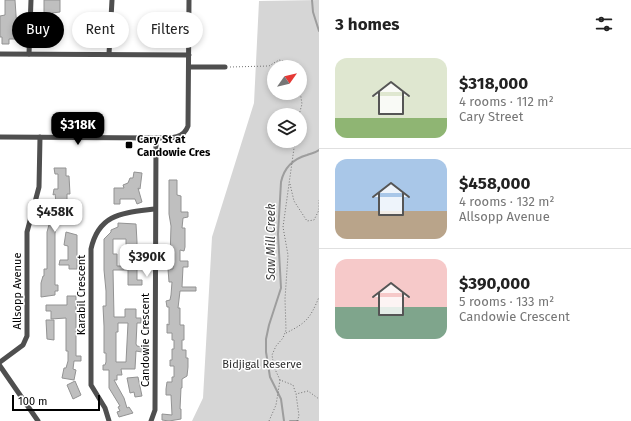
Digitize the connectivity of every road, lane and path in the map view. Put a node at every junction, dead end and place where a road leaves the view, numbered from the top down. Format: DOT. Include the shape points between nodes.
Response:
graph roads {
  1 [pos="31,0"];
  2 [pos="112,0"];
  3 [pos="189,0"];
  4 [pos="0,54"];
  5 [pos="29,54"];
  6 [pos="109,54"];
  7 [pos="189,55"];
  8 [pos="267,66"];
  9 [pos="225,67"];
  10 [pos="189,68"];
  11 [pos="0,137"];
  12 [pos="40,137"];
  13 [pos="156,138"];
  14 [pos="294,148"];
  15 [pos="290,181"];
  16 [pos="319,200"];
  17 [pos="155,209"];
  18 [pos="319,297"];
  19 [pos="285,334"];
  20 [pos="0,362"];
  21 [pos="0,366"];
  22 [pos="280,380"];
  23 [pos="296,394"];
  24 [pos="319,399"];
  25 [pos="38,421"];
  26 [pos="109,421"];
  27 [pos="151,421"];
  28 [pos="269,421"];
  29 [pos="297,421"];
  1 -- 5 [label="street"];
  2 -- 6 [label="street"];
  3 -- 7 [label="street"];
  4 -- 5 [label="street"];
  5 -- 6 [label="street"];
  6 -- 7 [label="street"];
  7 -- 10 [label="street"];
  8 -- 9 [label="path"];
  9 -- 10 [label="street"];
  10 -- 13 [label="street" via="187,130 177,137"];
  11 -- 12 [label="street"];
  12 -- 13 [label="street"];
  12 -- 20 [label="street, Allsopp Avenue" via="39,187 27,232 27,336 23,345"];
  13 -- 17 [label="street, Candowie Crescent"];
  14 -- 15 [label="path"];
  15 -- 16 [label="path" via="294,201 307,221 314,220 319,210"];
  15 -- 19 [label="path" via="283,227 288,255"];
  17 -- 26 [label="street, Karabil Crescent" via="128,213 106,220 94,235 91,249 91,385 105,408"];
  17 -- 27 [label="street, Candowie Crescent" via="155,410"];
  18 -- 19 [label="path" via="304,324"];
  19 -- 22 [label="path" via="272,355"];
  21 -- 25 [label="street"];
  22 -- 23 [label="path" via="294,385"];
  22 -- 28 [label="path" via="276,405"];
  23 -- 24 [label="path" via="308,391"];
  23 -- 29 [label="path" via="299,416"];
}
